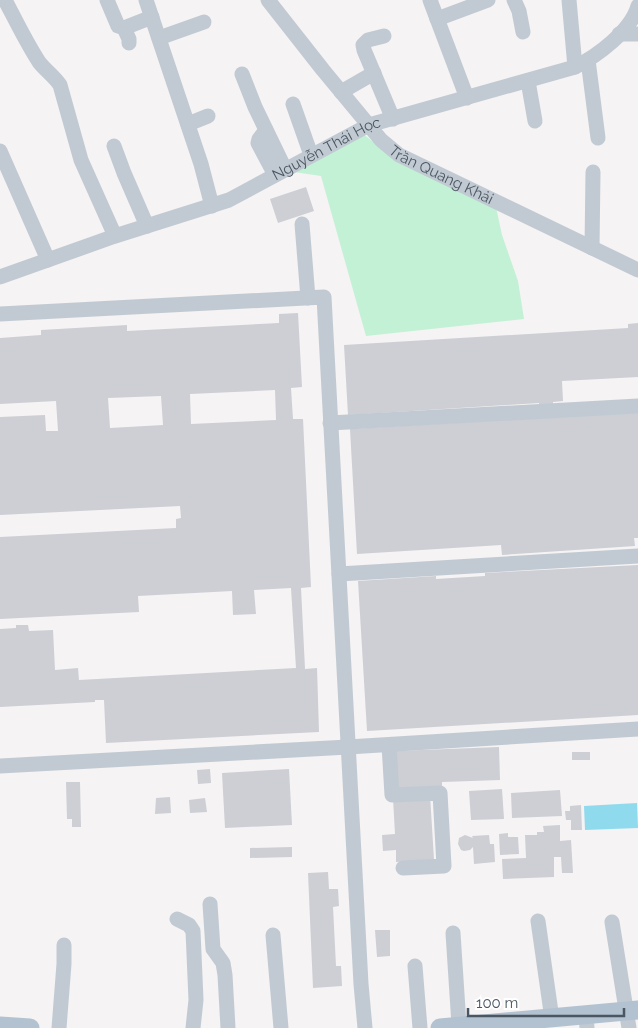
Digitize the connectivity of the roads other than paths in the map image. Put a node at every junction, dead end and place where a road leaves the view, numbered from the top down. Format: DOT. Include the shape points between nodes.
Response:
graph roads {
  1 [pos="5,0"];
  2 [pos="107,0"];
  3 [pos="146,0"];
  4 [pos="268,0"];
  5 [pos="430,0"];
  6 [pos="488,0"];
  7 [pos="514,0"];
  8 [pos="569,0"];
  9 [pos="638,6"];
  10 [pos="152,17"];
  11 [pos="437,19"];
  12 [pos="204,22"];
  13 [pos="124,28"];
  14 [pos="523,32"];
  15 [pos="619,34"];
  16 [pos="638,34"];
  17 [pos="384,36"];
  18 [pos="159,38"];
  19 [pos="129,43"];
  20 [pos="588,60"];
  21 [pos="575,67"];
  22 [pos="374,73"];
  23 [pos="242,74"];
  24 [pos="528,81"];
  25 [pos="341,92"];
  26 [pos="467,98"];
  27 [pos="292,104"];
  28 [pos="208,116"];
  29 [pos="393,119"];
  30 [pos="535,120"];
  31 [pos="188,124"];
  32 [pos="369,125"];
  33 [pos="598,138"];
  34 [pos="114,146"];
  35 [pos="0,151"];
  36 [pos="311,156"];
  37 [pos="280,172"];
  38 [pos="593,172"];
  39 [pos="212,206"];
  40 [pos="302,224"];
  41 [pos="147,226"];
  42 [pos="115,236"];
  43 [pos="592,248"];
  44 [pos="48,260"];
  45 [pos="638,270"];
  46 [pos="2,273"];
  47 [pos="308,298"];
  48 [pos="0,314"];
  49 [pos="638,406"];
  50 [pos="330,423"];
  51 [pos="638,556"];
  52 [pos="338,574"];
  53 [pos="638,729"];
  54 [pos="389,744"];
  55 [pos="348,747"];
  56 [pos="0,766"];
  57 [pos="403,868"];
  58 [pos="210,904"];
  59 [pos="177,919"];
  60 [pos="538,921"];
  61 [pos="612,922"];
  62 [pos="453,933"];
  63 [pos="273,934"];
  64 [pos="64,945"];
  65 [pos="415,966"];
  66 [pos="631,1016"];
  67 [pos="552,1018"];
  68 [pos="586,1022"];
  69 [pos="0,1026"];
  70 [pos="459,1026"];
  71 [pos="30,1028"];
  72 [pos="59,1028"];
  73 [pos="193,1028"];
  74 [pos="228,1028"];
  75 [pos="281,1028"];
  76 [pos="365,1028"];
  77 [pos="420,1028"];
  78 [pos="440,1028"];
  1 -- 42 [label="street" via="40,64 60,85 81,160"];
  2 -- 13 [label="street" via="118,26"];
  3 -- 10 [label="street"];
  4 -- 25 [label="street, Trần Quang Khải"];
  5 -- 11 [label="street"];
  6 -- 11 [label="street"];
  7 -- 14 [label="street"];
  8 -- 21 [label="street"];
  9 -- 15 [label="street, Nguyễn Thái Học"];
  10 -- 13 [label="street"];
  10 -- 18 [label="street"];
  11 -- 26 [label="street"];
  12 -- 18 [label="street"];
  13 -- 19 [label="street" via="130,38"];
  15 -- 16 [label="street"];
  15 -- 20 [label="street, Nguyễn Thái Học"];
  17 -- 22 [label="street" via="368,40 364,45"];
  18 -- 31 [label="street"];
  20 -- 21 [label="street, Nguyễn Thái Học"];
  20 -- 33 [label="street"];
  21 -- 24 [label="street, Nguyễn Thái Học"];
  22 -- 25 [label="street"];
  22 -- 29 [label="street"];
  23 -- 37 [label="street" via="266,130 258,143"];
  24 -- 26 [label="street, Nguyễn Thái Học"];
  24 -- 30 [label="street"];
  25 -- 32 [label="street, Trần Quang Khải"];
  26 -- 29 [label="street, Nguyễn Thái Học"];
  27 -- 36 [label="street"];
  28 -- 31 [label="street"];
  29 -- 32 [label="street, Nguyễn Thái Học"];
  31 -- 39 [label="street"];
  32 -- 36 [label="street, Nguyễn Thái Học"];
  32 -- 43 [label="street, Trần Quang Khải" via="399,155"];
  34 -- 41 [label="street"];
  35 -- 44 [label="street"];
  36 -- 37 [label="street, Nguyễn Thái Học"];
  37 -- 39 [label="street, Nguyễn Thái Học"];
  38 -- 43 [label="street"];
  39 -- 41 [label="street, Nguyễn Thái Học"];
  40 -- 47 [label="street"];
  41 -- 42 [label="street, Nguyễn Thái Học"];
  42 -- 44 [label="street, Nguyễn Thái Học"];
  43 -- 45 [label="street, Trần Quang Khải"];
  44 -- 46 [label="street, Nguyễn Thái Học"];
  47 -- 48 [label="street"];
  47 -- 50 [label="street" via="324,297"];
  49 -- 50 [label="street"];
  50 -- 52 [label="street"];
  51 -- 52 [label="street"];
  52 -- 55 [label="street"];
  53 -- 54 [label="street"];
  54 -- 55 [label="street"];
  54 -- 57 [label="street" via="392,794 440,793 444,866"];
  55 -- 56 [label="street"];
  55 -- 76 [label="street"];
  58 -- 74 [label="street" via="213,946 223,963 225,975"];
  59 -- 73 [label="street" via="193,930 196,1000"];
  60 -- 67 [label="street"];
  61 -- 66 [label="street"];
  62 -- 70 [label="street"];
  63 -- 75 [label="street"];
  64 -- 72 [label="street"];
  65 -- 77 [label="street"];
  66 -- 68 [label="main road"];
  67 -- 68 [label="main road"];
  67 -- 70 [label="main road"];
  69 -- 71 [label="main road"];
  70 -- 78 [label="main road"];
}
